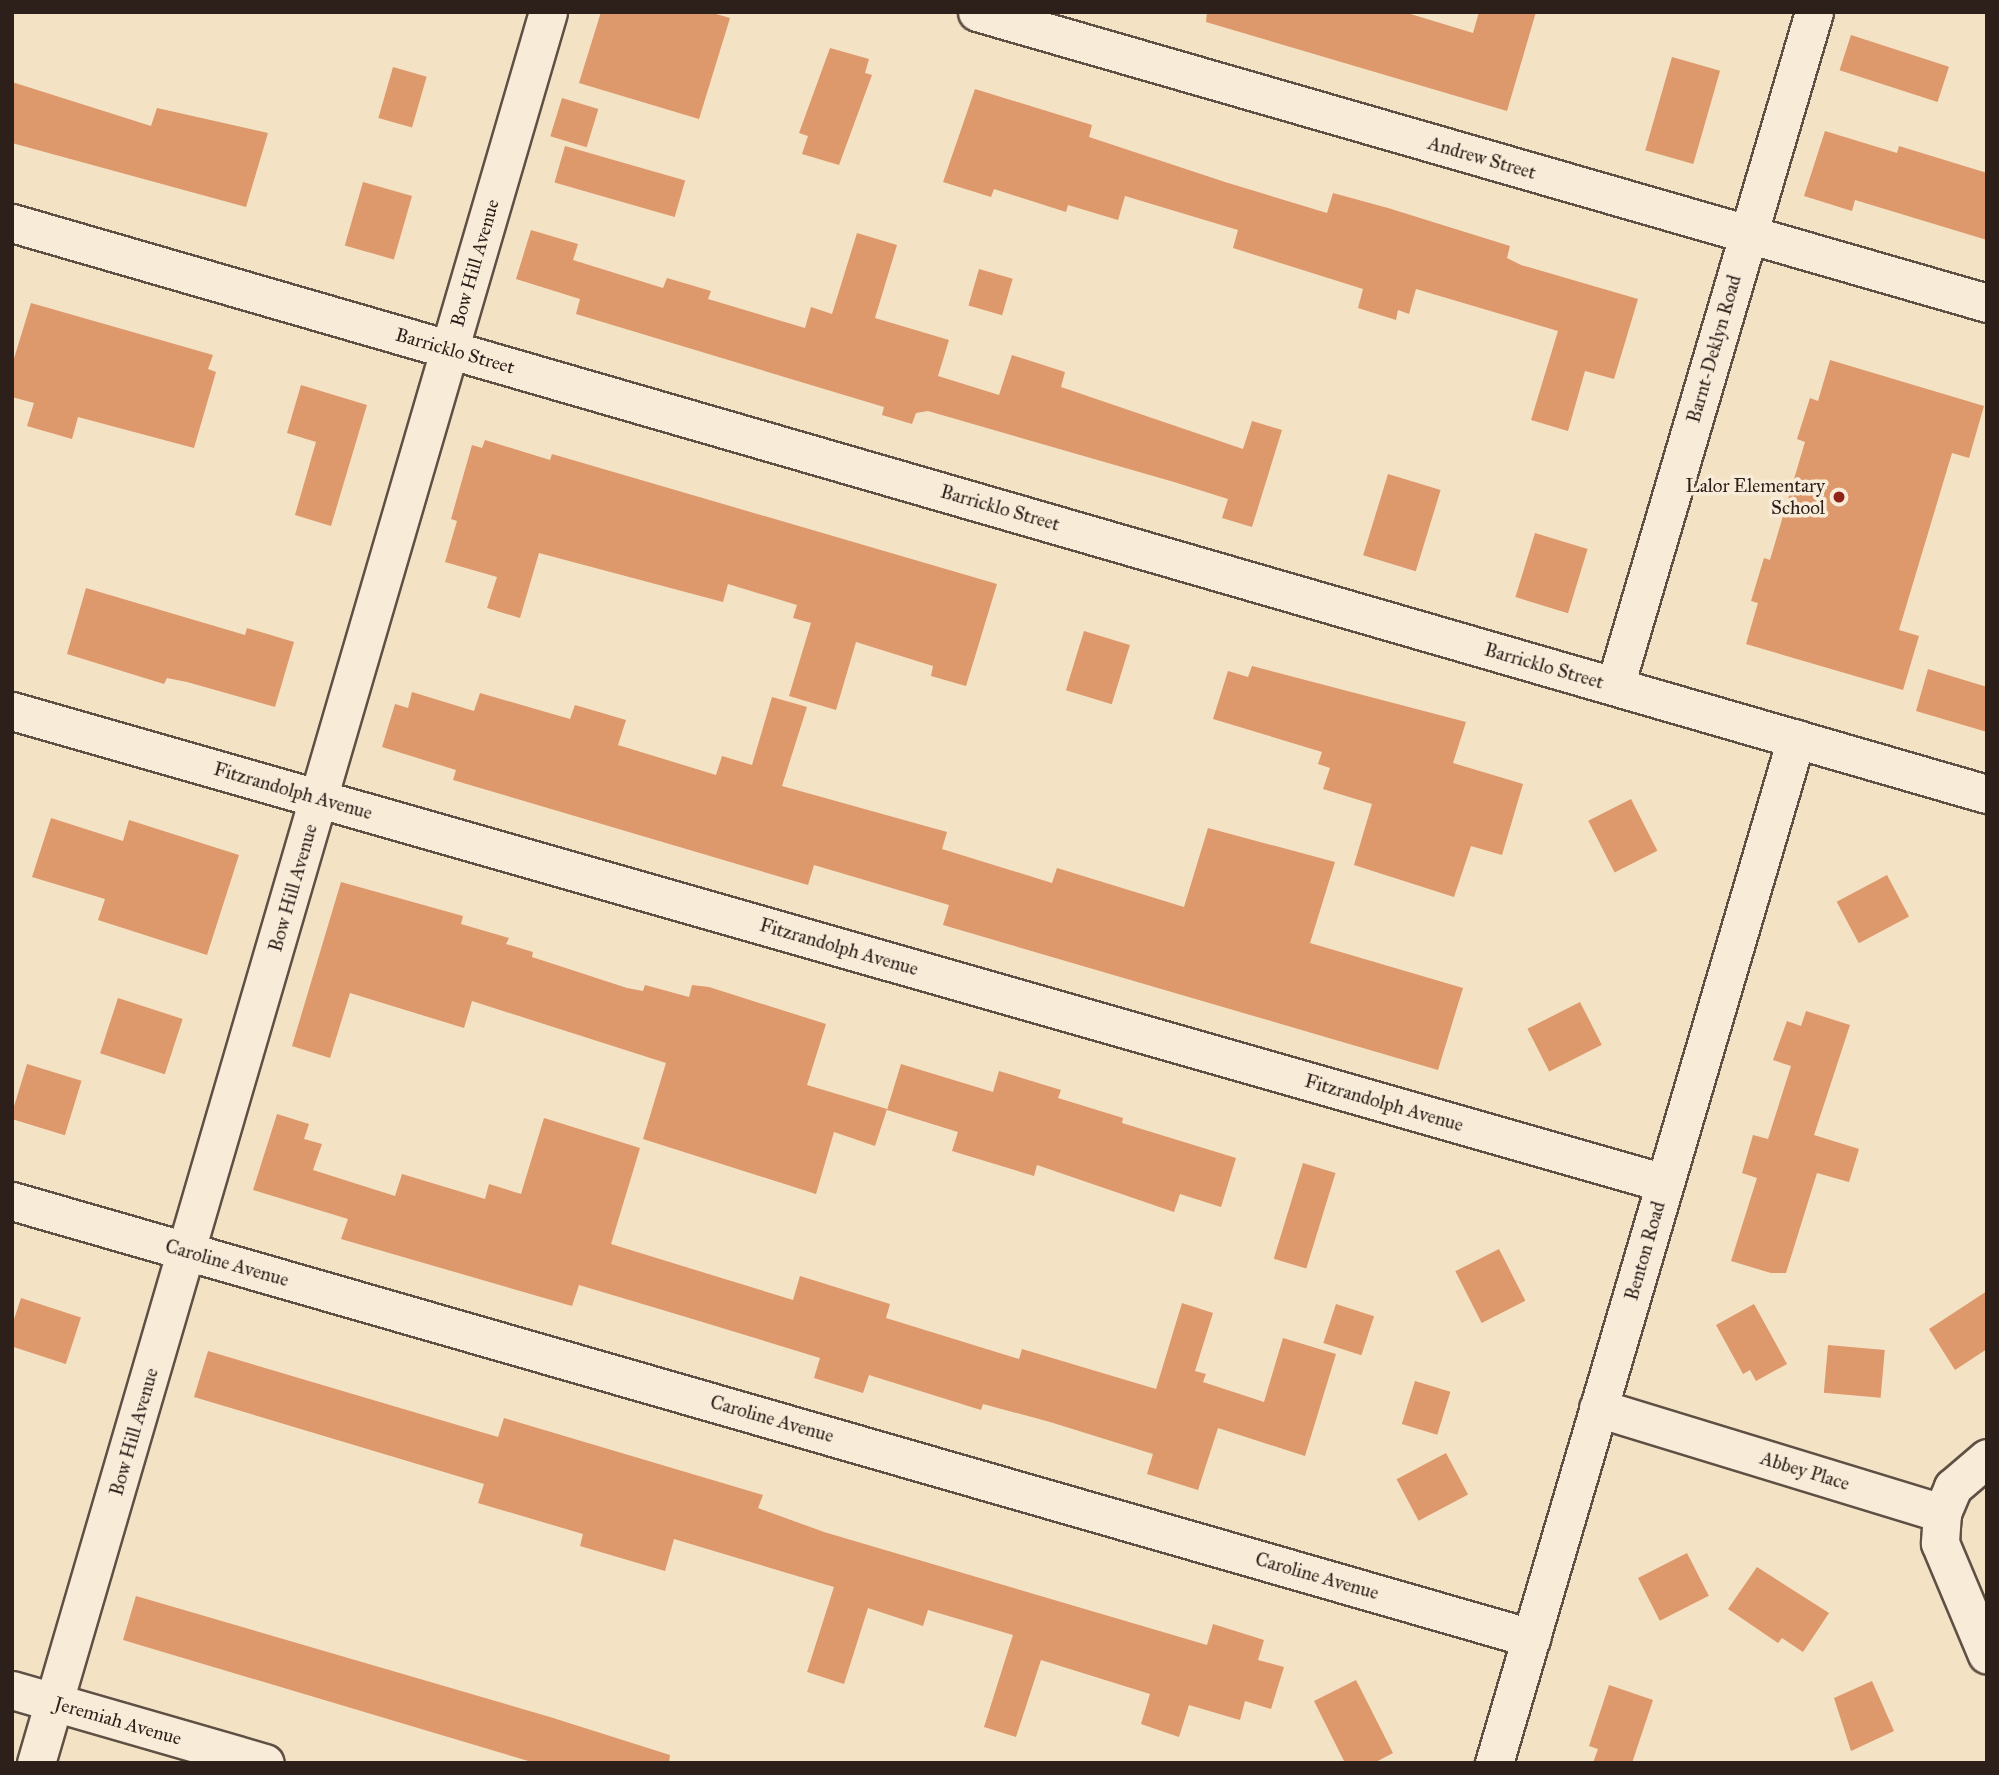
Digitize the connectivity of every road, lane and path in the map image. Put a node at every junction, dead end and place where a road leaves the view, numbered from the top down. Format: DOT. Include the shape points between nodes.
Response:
graph roads {
  1 [pos="548,12"];
  2 [pos="977,12"];
  3 [pos="1815,12"];
  4 [pos="12,223"];
  5 [pos="1748,234"];
  6 [pos="1987,303"];
  7 [pos="450,349"];
  8 [pos="1615,686"];
  9 [pos="12,711"];
  10 [pos="1796,739"];
  11 [pos="1987,794"];
  12 [pos="318,798"];
  13 [pos="1665,1183"];
  14 [pos="12,1201"];
  15 [pos="186,1251"];
  16 [pos="1598,1408"];
  17 [pos="1987,1458"];
  18 [pos="1942,1513"];
  19 [pos="1531,1637"];
  20 [pos="1987,1655"];
  21 [pos="12,1690"];
  22 [pos="54,1702"];
  23 [pos="36,1763"];
  24 [pos="265,1763"];
  25 [pos="1494,1763"];
  1 -- 7 [label="street, Bow Hill Avenue"];
  2 -- 5 [label="street, Andrew Street"];
  3 -- 5 [label="street, Barnt-Deklyn Road"];
  4 -- 7 [label="street, Barricklo Street"];
  5 -- 6 [label="street, Andrew Street"];
  5 -- 8 [label="street, Barnt-Deklyn Road"];
  7 -- 8 [label="street, Barricklo Street"];
  7 -- 12 [label="street, Bow Hill Avenue"];
  8 -- 10 [label="street, Barricklo Street"];
  9 -- 12 [label="street, Fitzrandolph Avenue"];
  10 -- 11 [label="street, Barricklo Street"];
  10 -- 13 [label="street, Benton Road"];
  12 -- 13 [label="street, Fitzrandolph Avenue"];
  12 -- 15 [label="street, Bow Hill Avenue"];
  13 -- 16 [label="street, Benton Road"];
  14 -- 15 [label="street, Caroline Avenue"];
  15 -- 19 [label="street, Caroline Avenue"];
  15 -- 22 [label="street, Bow Hill Avenue"];
  16 -- 18 [label="street, Abbey Place"];
  16 -- 19 [label="street, Benton Road"];
  17 -- 18 [label="street" via="1953,1487"];
  18 -- 20 [label="street" via="1940,1543 1947,1569"];
  19 -- 25 [label="street, Benton Road"];
  21 -- 22 [label="street, Jeremiah Avenue"];
  22 -- 23 [label="street, Bow Hill Avenue"];
  22 -- 24 [label="street, Jeremiah Avenue"];
}
